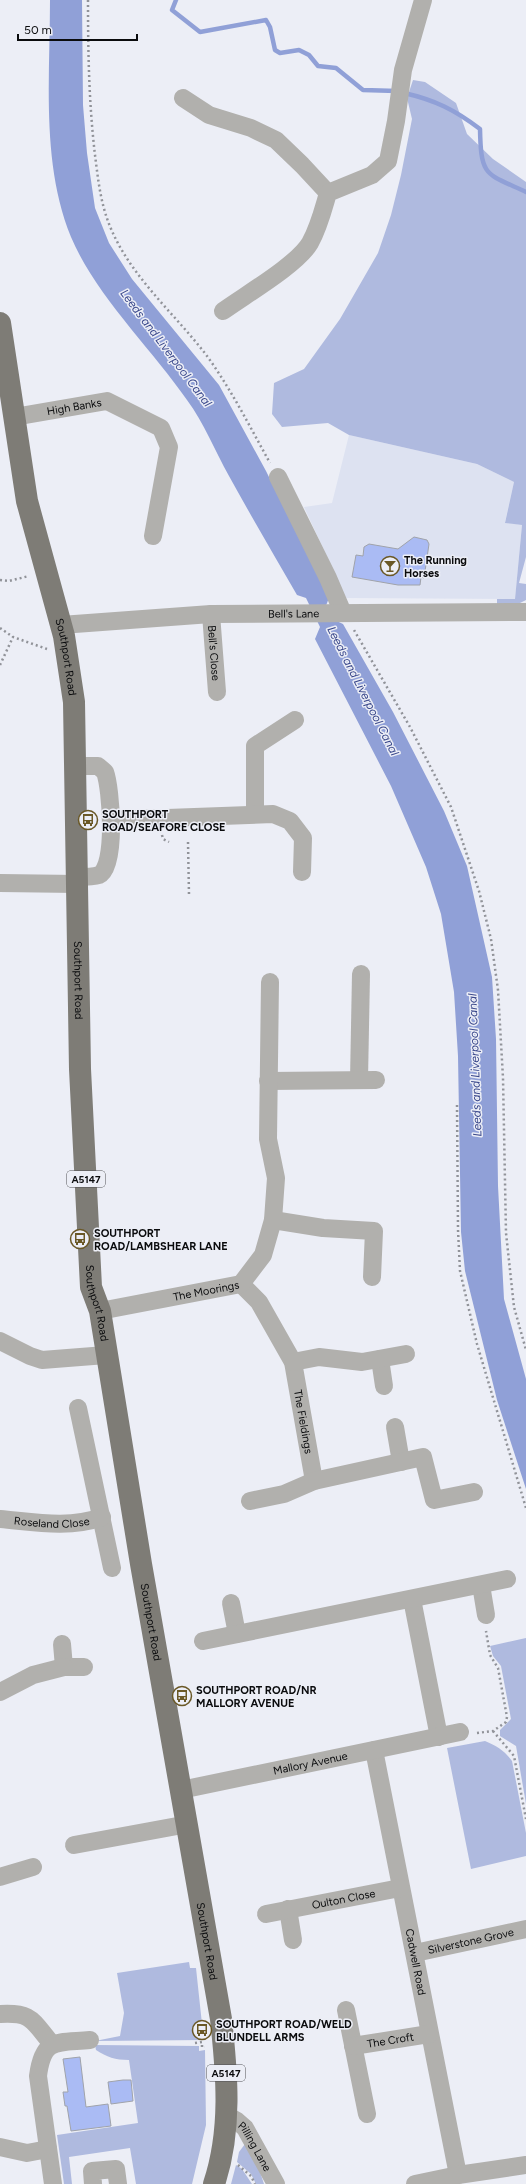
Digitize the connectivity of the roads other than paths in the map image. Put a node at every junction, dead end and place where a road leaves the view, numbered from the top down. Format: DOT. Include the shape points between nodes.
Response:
graph roads {
  1 [pos="423,0"];
  2 [pos="183,98"];
  3 [pos="328,193"];
  4 [pos="223,311"];
  5 [pos="0,323"];
  6 [pos="14,417"];
  7 [pos="278,477"];
  8 [pos="153,536"];
  9 [pos="336,612"];
  10 [pos="526,612"];
  11 [pos="211,614"];
  12 [pos="61,625"];
  13 [pos="217,692"];
  14 [pos="295,720"];
  15 [pos="75,766"];
  16 [pos="255,814"];
  17 [pos="112,820"];
  18 [pos="302,872"];
  19 [pos="77,881"];
  20 [pos="0,883"];
  21 [pos="361,974"];
  22 [pos="270,982"];
  23 [pos="268,1081"];
  24 [pos="273,1220"];
  25 [pos="372,1277"];
  26 [pos="241,1284"];
  27 [pos="100,1311"];
  28 [pos="0,1342"];
  29 [pos="406,1354"];
  30 [pos="106,1355"];
  31 [pos="380,1359"];
  32 [pos="294,1362"];
  33 [pos="384,1386"];
  34 [pos="78,1408"];
  35 [pos="395,1427"];
  36 [pos="401,1462"];
  37 [pos="314,1481"];
  38 [pos="474,1492"];
  39 [pos="250,1501"];
  40 [pos="102,1517"];
  41 [pos="0,1519"];
  42 [pos="112,1568"];
  43 [pos="507,1579"];
  44 [pos="481,1585"];
  45 [pos="412,1599"];
  46 [pos="231,1603"];
  47 [pos="485,1621"];
  48 [pos="237,1634"];
  49 [pos="203,1642"];
  50 [pos="62,1644"];
  51 [pos="64,1667"];
  52 [pos="84,1667"];
  53 [pos="0,1692"];
  54 [pos="467,1733"];
  55 [pos="439,1737"];
  56 [pos="374,1750"];
  57 [pos="181,1790"];
  58 [pos="188,1824"];
  59 [pos="74,1845"];
  60 [pos="33,1867"];
  61 [pos="0,1877"];
  62 [pos="400,1888"];
  63 [pos="288,1909"];
  64 [pos="266,1914"];
  65 [pos="526,1929"];
  66 [pos="293,1940"];
  67 [pos="415,1953"];
  68 [pos="346,2010"];
  69 [pos="0,2014"];
  70 [pos="428,2034"];
  71 [pos="90,2040"];
  72 [pos="52,2044"];
  73 [pos="353,2046"];
  74 [pos="367,2114"];
  75 [pos="226,2115"];
  76 [pos="0,2148"];
  77 [pos="48,2149"];
  78 [pos="526,2165"];
  79 [pos="458,2175"];
  80 [pos="53,2184"];
  81 [pos="93,2184"];
  82 [pos="118,2184"];
  83 [pos="214,2184"];
  84 [pos="276,2184"];
  85 [pos="415,2184"];
  1 -- 3 [label="street" via="403,70 388,161 372,175"];
  2 -- 3 [label="street" via="209,115 251,128 276,140"];
  3 -- 4 [label="street" via="320,223 310,244 295,260"];
  5 -- 6 [label="main road, Southport Road / A5147"];
  6 -- 8 [label="street, High Banks" via="107,401 161,428 169,448"];
  6 -- 12 [label="main road, Southport Road / A5147" via="28,501"];
  7 -- 9 [label="street" via="328,578"];
  9 -- 10 [label="street, Bell's Lane"];
  9 -- 11 [label="street, Bell's Lane"];
  11 -- 12 [label="street, Bell's Lane"];
  11 -- 13 [label="street, Bell's Close"];
  12 -- 15 [label="main road, Southport Road / A5147" via="74,702"];
  14 -- 16 [label="street" via="255,746"];
  15 -- 17 [label="street" via="98,766 105,772"];
  15 -- 19 [label="main road, Southport Road / A5147"];
  16 -- 17 [label="street"];
  16 -- 18 [label="street" via="273,814 290,821 303,838"];
  17 -- 19 [label="street" via="108,859 103,871 99,875"];
  19 -- 20 [label="street"];
  19 -- 27 [label="main road, Southport Road / A5147" via="80,1069 91,1287"];
  21 -- 23 [label="street" via="368,1080"];
  22 -- 23 [label="street, The Moorings"];
  23 -- 24 [label="street, The Moorings" via="268,1139 276,1178"];
  24 -- 25 [label="street" via="323,1228 374,1231"];
  24 -- 26 [label="street, The Moorings" via="263,1255"];
  26 -- 27 [label="street, The Moorings"];
  26 -- 32 [label="street, The Fieldings" via="259,1302"];
  27 -- 30 [label="main road, Southport Road / A5147"];
  28 -- 30 [label="street" via="42,1360"];
  29 -- 31 [label="street"];
  30 -- 57 [label="main road, Southport Road / A5147"];
  31 -- 32 [label="street" via="362,1362 319,1357"];
  31 -- 33 [label="street"];
  32 -- 37 [label="street, The Fieldings"];
  34 -- 40 [label="street"];
  35 -- 36 [label="street"];
  36 -- 37 [label="street"];
  36 -- 38 [label="street" via="423,1457 434,1500"];
  37 -- 39 [label="street" via="284,1494"];
  40 -- 41 [label="street, Roseland Close" via="86,1523 61,1524"];
  40 -- 42 [label="street"];
  43 -- 44 [label="street"];
  44 -- 45 [label="street"];
  44 -- 47 [label="street"];
  45 -- 48 [label="street"];
  45 -- 55 [label="street"];
  46 -- 48 [label="street"];
  48 -- 49 [label="street"];
  50 -- 51 [label="street"];
  51 -- 52 [label="street"];
  51 -- 53 [label="street" via="33,1674"];
  54 -- 55 [label="street, Mallory Avenue"];
  55 -- 56 [label="street, Mallory Avenue"];
  56 -- 57 [label="street, Mallory Avenue"];
  56 -- 62 [label="street, Cadwell Road"];
  57 -- 58 [label="main road, Southport Road / A5147"];
  58 -- 59 [label="street"];
  58 -- 75 [label="main road, Southport Road / A5147" via="221,2019 227,2086"];
  60 -- 61 [label="street"];
  62 -- 63 [label="street, Oulton Close"];
  62 -- 67 [label="street, Cadwell Road"];
  63 -- 64 [label="street, Oulton Close"];
  63 -- 66 [label="street"];
  65 -- 67 [label="street, Silverstone Grove"];
  67 -- 70 [label="street, Cadwell Road"];
  68 -- 73 [label="street, The Croft"];
  69 -- 72 [label="street" via="17,2013 29,2017"];
  70 -- 73 [label="street, The Croft"];
  70 -- 79 [label="street, Cadwell Road"];
  71 -- 72 [label="street"];
  72 -- 77 [label="street" via="44,2051 38,2076"];
  73 -- 74 [label="street, The Croft"];
  75 -- 83 [label="main road, Southport Road / A5147" via="222,2153"];
  75 -- 84 [label="street, Pilling Lane" via="245,2128"];
  76 -- 77 [label="street" via="26,2153"];
  77 -- 80 [label="street"];
  78 -- 79 [label="street"];
  79 -- 85 [label="street"];
  81 -- 82 [label="street" via="92,2172 116,2169"];
}
